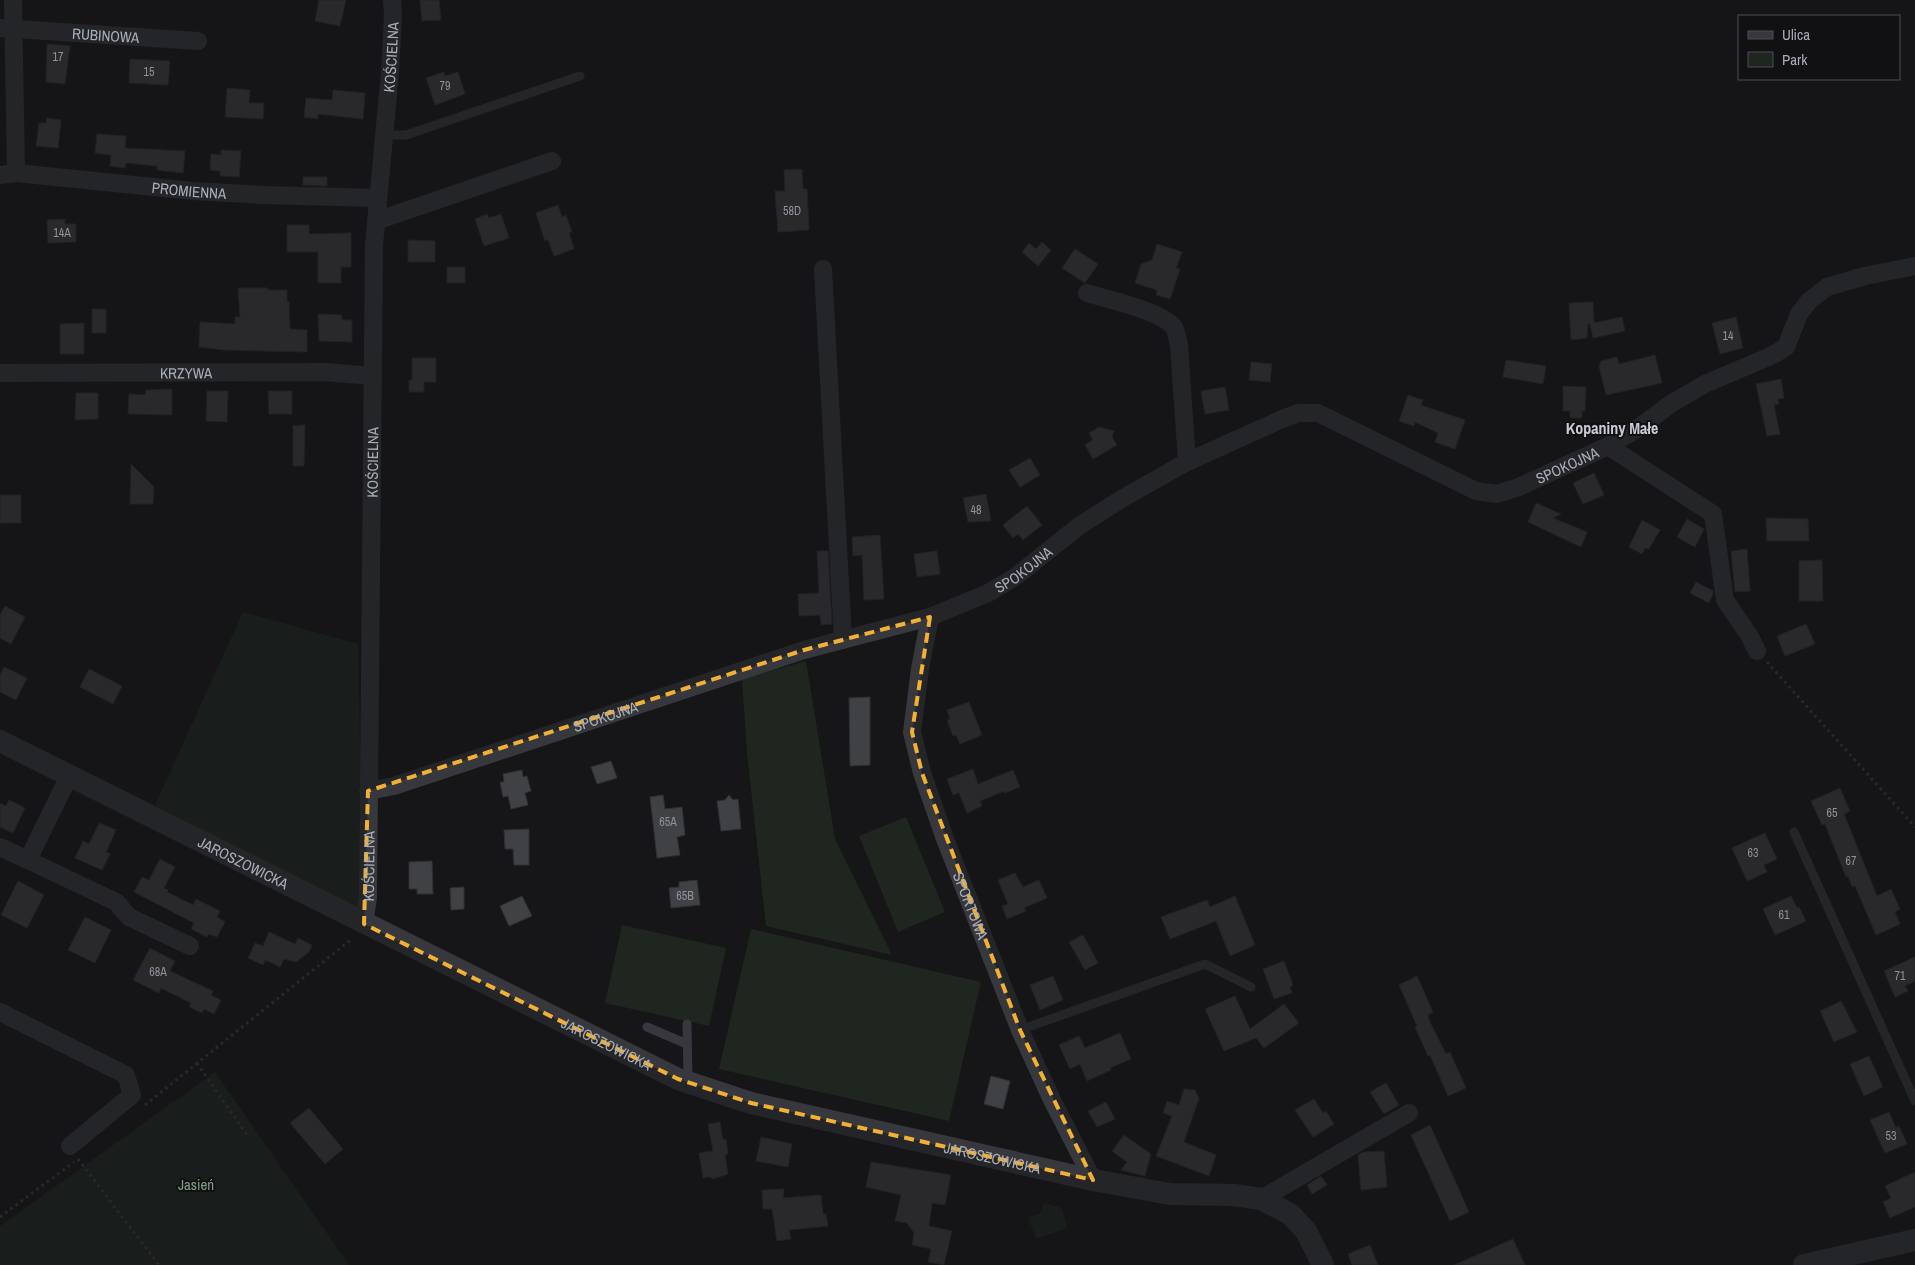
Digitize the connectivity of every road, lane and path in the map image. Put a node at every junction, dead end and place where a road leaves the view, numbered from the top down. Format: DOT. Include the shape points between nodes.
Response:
graph roads {
  1 [pos="13,0"];
  2 [pos="392,0"];
  3 [pos="6,28"];
  4 [pos="198,41"];
  5 [pos="580,76"];
  6 [pos="384,135"];
  7 [pos="552,161"];
  8 [pos="8,174"];
  9 [pos="378,198"];
  10 [pos="376,221"];
  11 [pos="1915,266"];
  12 [pos="823,269"];
  13 [pos="1087,293"];
  14 [pos="0,373"];
  15 [pos="372,376"];
  16 [pos="1608,446"];
  17 [pos="1187,462"];
  18 [pos="930,617"];
  19 [pos="843,640"];
  20 [pos="1757,651"];
  21 [pos="0,741"];
  22 [pos="69,776"];
  23 [pos="368,791"];
  24 [pos="1915,827"];
  25 [pos="1794,832"];
  26 [pos="0,847"];
  27 [pos="28,860"];
  28 [pos="364,924"];
  29 [pos="190,946"];
  30 [pos="1251,987"];
  31 [pos="0,1012"];
  32 [pos="686,1024"];
  33 [pos="647,1027"];
  34 [pos="1020,1030"];
  35 [pos="687,1044"];
  36 [pos="197,1063"];
  37 [pos="688,1082"];
  38 [pos="1915,1101"];
  39 [pos="137,1111"];
  40 [pos="1409,1113"];
  41 [pos="249,1138"];
  42 [pos="70,1146"];
  43 [pos="1093,1180"];
  44 [pos="1261,1199"];
  45 [pos="0,1216"];
  46 [pos="1915,1240"];
  47 [pos="1840,1261"];
  48 [pos="159,1265"];
  49 [pos="1324,1265"];
  50 [pos="1804,1265"];
  1 -- 3 [label="street"];
  2 -- 6 [label="street, KOŚCIELNA"];
  3 -- 4 [label="street, RUBINOWA"];
  3 -- 8 [label="street"];
  5 -- 6 [label="lane" via="406,134"];
  6 -- 9 [label="street, KOŚCIELNA"];
  7 -- 10 [label="street"];
  8 -- 9 [label="street, PROMIENNA" via="193,191"];
  9 -- 10 [label="street, KOŚCIELNA"];
  10 -- 15 [label="street, KOŚCIELNA"];
  11 -- 16 [label="street, SPOKOJNA" via="1827,287 1799,314 1786,347 1705,384"];
  12 -- 19 [label="street"];
  13 -- 17 [label="street" via="1138,308 1166,320 1174,328 1179,344"];
  14 -- 15 [label="street, KRZYWA" via="326,372"];
  15 -- 23 [label="street, KOŚCIELNA"];
  16 -- 17 [label="street, SPOKOJNA" via="1497,494 1476,491 1318,413 1298,413"];
  16 -- 20 [label="street" via="1713,514 1725,600"];
  17 -- 18 [label="street, SPOKOJNA" via="1079,526 1015,577 988,593"];
  18 -- 19 [label="street, SPOKOJNA"];
  18 -- 34 [label="street, SPORTOWA" via="912,732 922,773 945,839"];
  19 -- 23 [label="street, SPOKOJNA" via="804,650 394,786"];
  20 -- 24 [label="path"];
  21 -- 22 [label="street, JAROSZOWICKA"];
  22 -- 27 [label="street"];
  22 -- 28 [label="street, JAROSZOWICKA"];
  23 -- 28 [label="street, KOŚCIELNA" via="368,898"];
  25 -- 38 [label="lane"];
  26 -- 27 [label="street"];
  27 -- 29 [label="street" via="116,902 129,917"];
  28 -- 36 [label="path" via="352,939"];
  28 -- 37 [label="street, JAROSZOWICKA"];
  30 -- 34 [label="lane" via="1205,964"];
  31 -- 42 [label="street" via="126,1075 132,1095"];
  32 -- 35 [label="lane"];
  33 -- 35 [label="lane"];
  34 -- 43 [label="street, SPORTOWA"];
  35 -- 37 [label="lane"];
  36 -- 39 [label="path"];
  36 -- 41 [label="path"];
  37 -- 43 [label="street, JAROSZOWICKA" via="751,1103"];
  40 -- 44 [label="street"];
  43 -- 44 [label="street, JAROSZOWICKA" via="1170,1194 1234,1195"];
  44 -- 49 [label="street, JAROSZOWICKA" via="1290,1214 1306,1231"];
  45 -- 48 [label="path" via="78,1159"];
  46 -- 47 [label="street"];
  47 -- 50 [label="street"];
}
